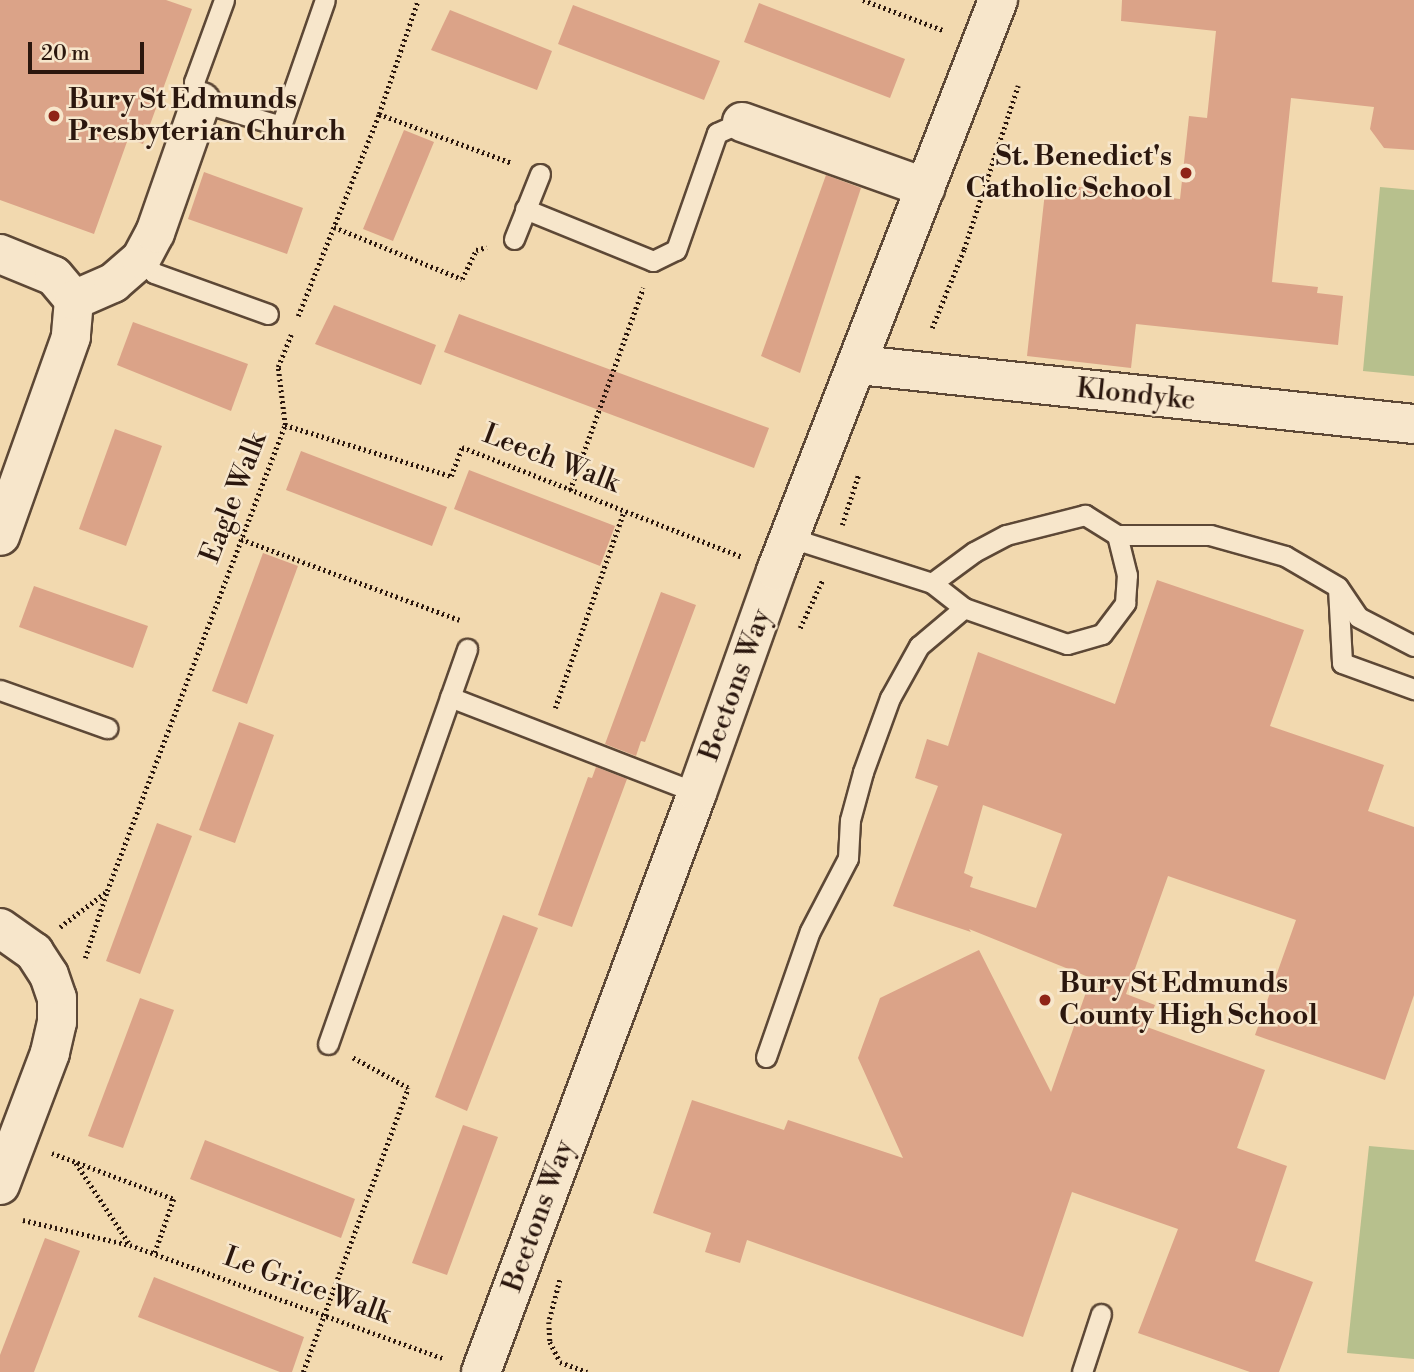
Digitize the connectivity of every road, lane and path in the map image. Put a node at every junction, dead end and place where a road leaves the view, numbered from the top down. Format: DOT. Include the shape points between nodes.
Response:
graph roads {
  1 [pos="224,0"];
  2 [pos="325,0"];
  3 [pos="418,0"];
  4 [pos="863,0"];
  5 [pos="998,0"];
  6 [pos="943,30"];
  7 [pos="1018,86"];
  8 [pos="201,102"];
  9 [pos="379,114"];
  10 [pos="742,122"];
  11 [pos="540,174"];
  12 [pos="926,188"];
  13 [pos="525,209"];
  14 [pos="334,227"];
  15 [pos="514,239"];
  16 [pos="0,254"];
  17 [pos="141,259"];
  18 [pos="653,261"];
  19 [pos="74,300"];
  20 [pos="268,314"];
  21 [pos="932,328"];
  22 [pos="859,365"];
  23 [pos="1414,424"];
  24 [pos="285,425"];
  25 [pos="570,490"];
  26 [pos="624,511"];
  27 [pos="1117,535"];
  28 [pos="0,536"];
  29 [pos="241,539"];
  30 [pos="784,554"];
  31 [pos="932,583"];
  32 [pos="1338,587"];
  33 [pos="964,608"];
  34 [pos="1414,646"];
  35 [pos="467,649"];
  36 [pos="1414,689"];
  37 [pos="0,690"];
  38 [pos="450,697"];
  39 [pos="107,728"];
  40 [pos="546,734"];
  41 [pos="697,793"];
  42 [pos="107,891"];
  43 [pos="0,928"];
  44 [pos="56,931"];
  45 [pos="82,969"];
  46 [pos="328,1044"];
  47 [pos="766,1057"];
  48 [pos="48,1151"];
  49 [pos="75,1162"];
  50 [pos="0,1185"];
  51 [pos="23,1220"];
  52 [pos="130,1245"];
  53 [pos="155,1253"];
  54 [pos="562,1271"];
  55 [pos="1101,1314"];
  56 [pos="324,1315"];
  57 [pos="445,1360"];
  58 [pos="303,1372"];
  59 [pos="481,1372"];
  60 [pos="587,1372"];
  61 [pos="1082,1372"];
  1 -- 8 [label="lane" via="194,82"];
  2 -- 8 [label="lane" via="281,126"];
  3 -- 9 [label="path, Eagle Walk"];
  4 -- 6 [label="path"];
  5 -- 12 [label="street, Beetons Way"];
  7 -- 21 [label="path" via="969,236"];
  8 -- 17 [label="street" via="155,233"];
  9 -- 11 [label="path"];
  9 -- 14 [label="path, Eagle Walk"];
  10 -- 12 [label="street"];
  10 -- 18 [label="lane" via="717,133 676,250"];
  11 -- 13 [label="lane"];
  12 -- 22 [label="street, Beetons Way"];
  13 -- 15 [label="lane"];
  13 -- 18 [label="lane"];
  14 -- 15 [label="path" via="462,279 476,250"];
  14 -- 24 [label="path, Eagle Walk" via="278,367"];
  16 -- 19 [label="street" via="54,276"];
  17 -- 19 [label="street" via="113,283"];
  17 -- 20 [label="lane" via="154,273"];
  18 -- 25 [label="path"];
  19 -- 28 [label="street" via="72,337"];
  22 -- 23 [label="street, Klondyke"];
  22 -- 30 [label="street, Beetons Way"];
  24 -- 25 [label="path, Leech Walk" via="451,476 462,447"];
  24 -- 29 [label="path, Eagle Walk"];
  25 -- 26 [label="path, Leech Walk"];
  26 -- 30 [label="path, Leech Walk"];
  26 -- 40 [label="path"];
  27 -- 31 [label="lane" via="1085,514 1054,520 1006,535"];
  27 -- 32 [label="lane" via="1210,535 1285,556"];
  27 -- 33 [label="lane" via="1127,575 1125,603 1102,634 1067,644"];
  29 -- 35 [label="path" via="474,626"];
  29 -- 42 [label="path, Eagle Walk"];
  30 -- 31 [label="lane"];
  30 -- 41 [label="street, Beetons Way"];
  31 -- 33 [label="lane"];
  32 -- 34 [label="lane" via="1358,617"];
  32 -- 36 [label="lane" via="1342,663"];
  33 -- 47 [label="lane" via="919,646 890,698 856,796 848,858 810,931"];
  35 -- 38 [label="lane"];
  37 -- 39 [label="lane"];
  38 -- 40 [label="lane"];
  38 -- 46 [label="lane"];
  40 -- 41 [label="lane"];
  41 -- 59 [label="street, Beetons Way"];
  42 -- 44 [label="path"];
  42 -- 45 [label="path, Eagle Walk"];
  43 -- 50 [label="street" via="34,952 57,998 50,1052"];
  46 -- 56 [label="path" via="408,1088"];
  48 -- 49 [label="path"];
  49 -- 52 [label="path"];
  49 -- 53 [label="path" via="174,1199"];
  51 -- 52 [label="path, Le Grice Walk"];
  52 -- 53 [label="path, Le Grice Walk"];
  53 -- 56 [label="path, Le Grice Walk"];
  54 -- 60 [label="path" via="548,1322 550,1342 560,1362"];
  55 -- 61 [label="lane"];
  56 -- 57 [label="path, Le Grice Walk"];
  56 -- 58 [label="path"];
}
